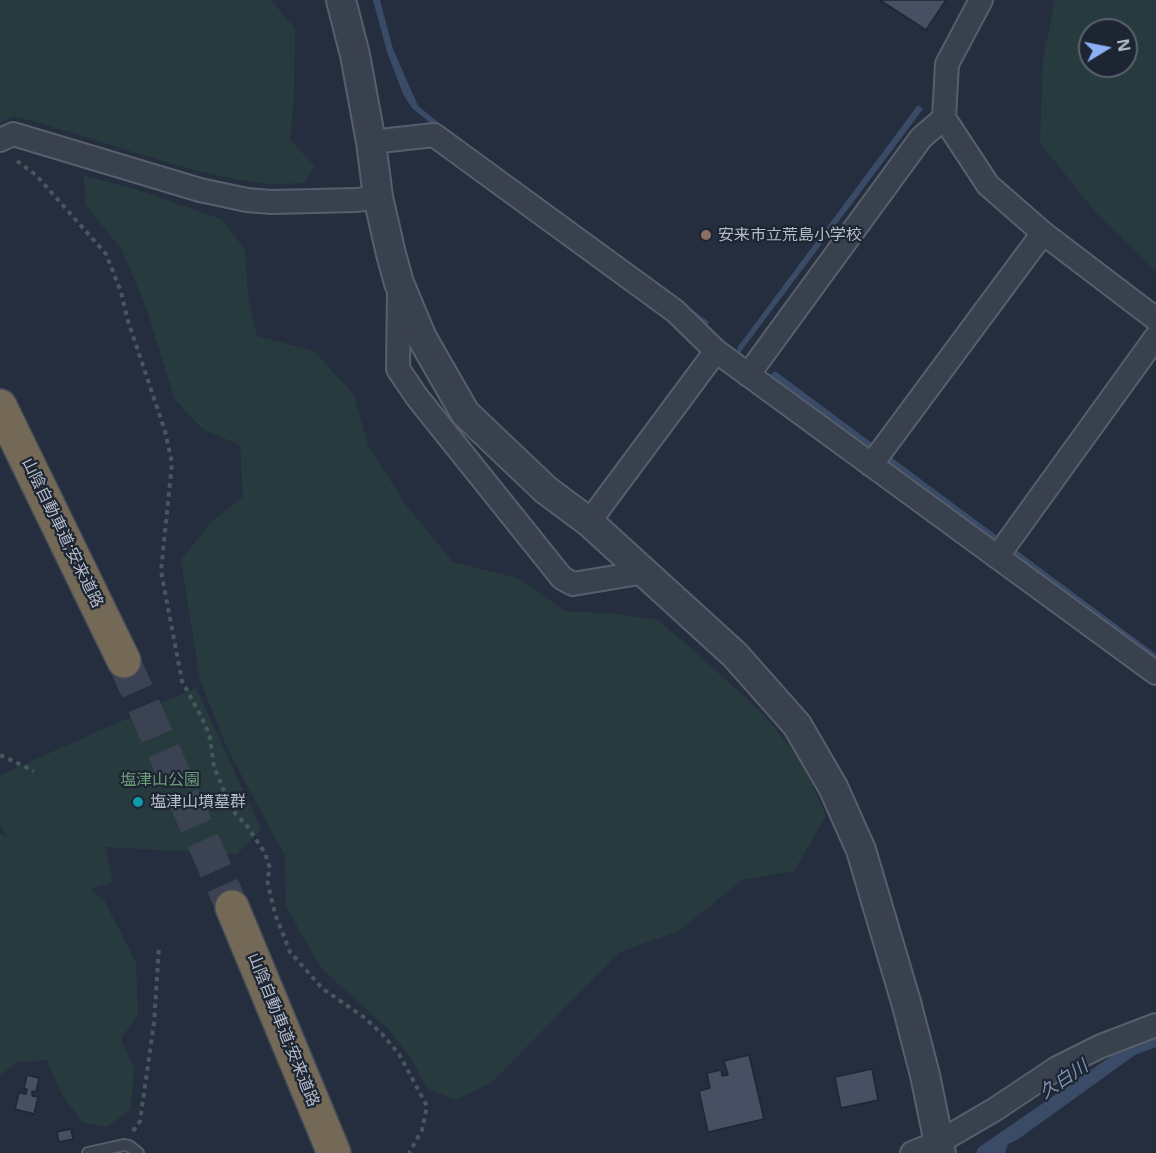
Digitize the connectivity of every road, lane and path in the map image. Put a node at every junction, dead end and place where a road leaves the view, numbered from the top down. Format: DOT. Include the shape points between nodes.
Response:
graph roads {
  1 [pos="341,0"];
  2 [pos="981,0"];
  3 [pos="944,118"];
  4 [pos="371,142"];
  5 [pos="5,148"];
  6 [pos="378,197"];
  7 [pos="1043,232"];
  8 [pos="399,283"];
  9 [pos="1156,320"];
  10 [pos="1156,337"];
  11 [pos="716,351"];
  12 [pos="748,375"];
  13 [pos="0,406"];
  14 [pos="0,437"];
  15 [pos="871,465"];
  16 [pos="589,522"];
  17 [pos="997,557"];
  18 [pos="645,572"];
  19 [pos="1156,673"];
  20 [pos="0,755"];
  21 [pos="34,771"];
  22 [pos="159,946"];
  23 [pos="1156,1025"];
  24 [pos="124,1144"];
  25 [pos="940,1148"];
  26 [pos="88,1153"];
  27 [pos="138,1153"];
  28 [pos="320,1153"];
  29 [pos="334,1153"];
  30 [pos="410,1153"];
  31 [pos="912,1153"];
  1 -- 4 [label="street"];
  2 -- 3 [label="street" via="947,64"];
  3 -- 7 [label="street" via="988,184"];
  3 -- 12 [label="street" via="921,138"];
  4 -- 6 [label="street"];
  4 -- 11 [label="street" via="434,135 675,311"];
  5 -- 6 [label="street" via="13,134 200,190 247,200"];
  5 -- 30 [label="path" via="36,175 106,254 172,463 161,571 182,681 205,724 214,767 232,810 265,853 275,914 290,952 323,989 382,1034 399,1054 427,1106 422,1130"];
  6 -- 8 [label="street"];
  7 -- 9 [label="street"];
  7 -- 15 [label="street"];
  8 -- 16 [label="street" via="422,338 465,412 546,490"];
  8 -- 18 [label="street" via="399,369 417,397 562,578 573,584"];
  10 -- 17 [label="street"];
  11 -- 12 [label="street"];
  11 -- 16 [label="street"];
  12 -- 15 [label="street"];
  13 -- 14 [label="highway, 山陰自動車道;安来道路" via="118,664"];
  15 -- 17 [label="street"];
  16 -- 18 [label="street"];
  17 -- 19 [label="street"];
  18 -- 25 [label="street" via="751,672 797,725 833,787 861,850 884,925 925,1075"];
  20 -- 21 [label="path"];
  22 -- 24 [label="path" via="154,1023 140,1121"];
  23 -- 25 [label="street" via="1057,1068"];
  24 -- 26 [label="lane"];
  24 -- 27 [label="lane"];
  25 -- 31 [label="street"];
  28 -- 29 [label="highway, 山陰自動車道;安来道路" via="225,909"];
}
